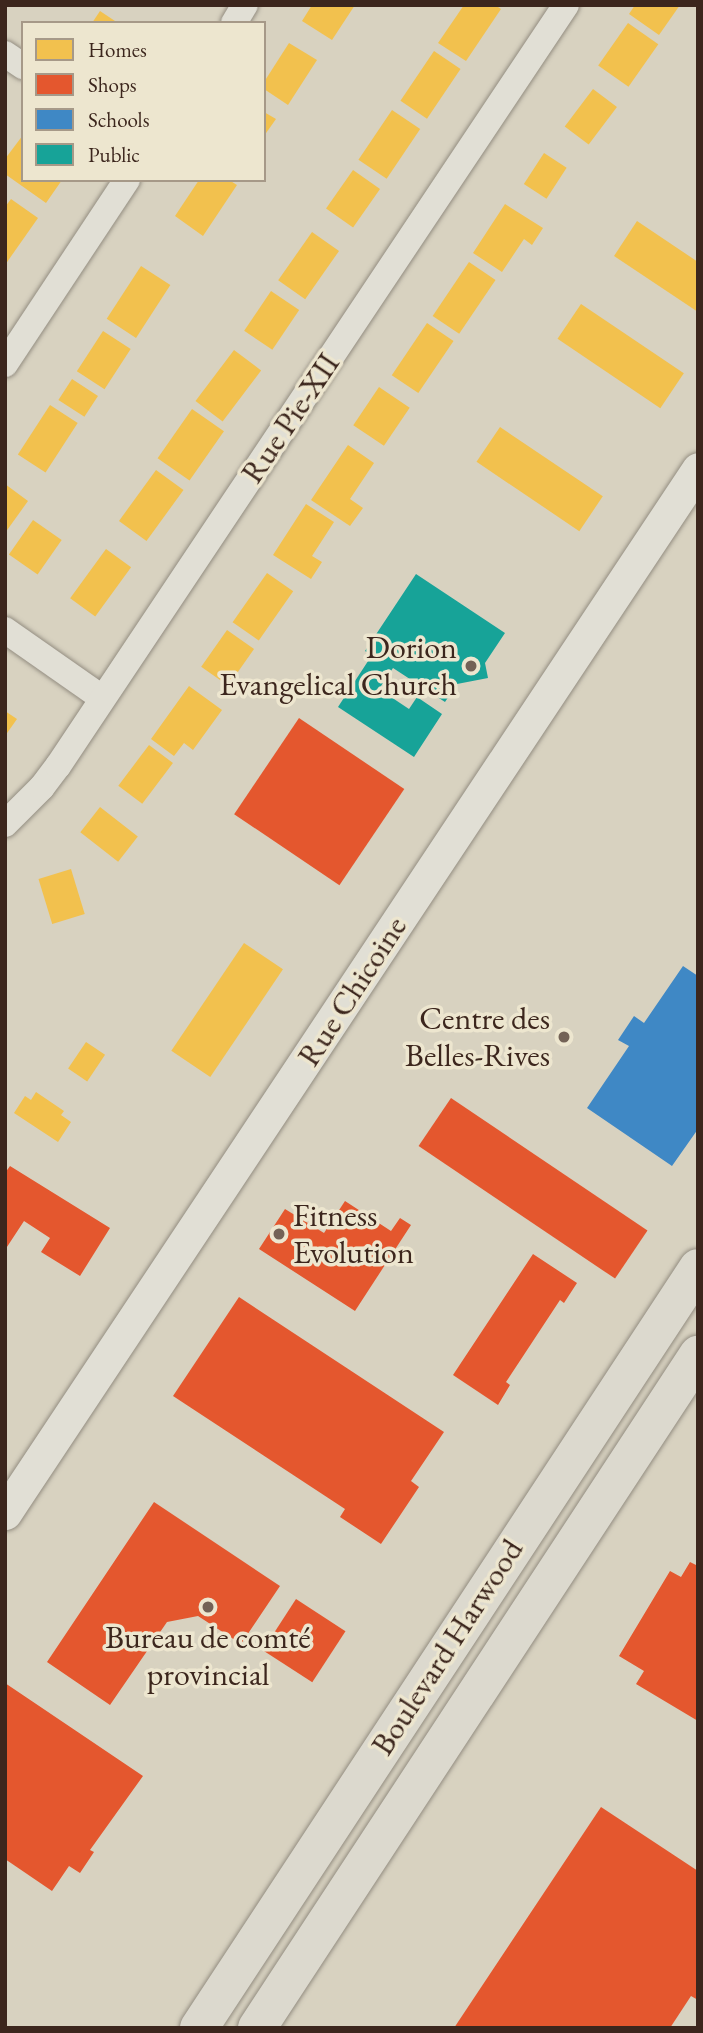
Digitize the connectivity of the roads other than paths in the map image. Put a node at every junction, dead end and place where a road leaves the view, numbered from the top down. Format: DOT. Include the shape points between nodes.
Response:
graph roads {
  1 [pos="246,5"];
  2 [pos="566,5"];
  3 [pos="235,21"];
  4 [pos="5,54"];
  5 [pos="21,65"];
  6 [pos="126,182"];
  7 [pos="5,364"];
  8 [pos="694,482"];
  9 [pos="5,630"];
  10 [pos="102,698"];
  11 [pos="5,824"];
  12 [pos="698,1268"];
  13 [pos="698,1355"];
  14 [pos="5,1513"];
  15 [pos="199,2028"];
  16 [pos="257,2028"];
  1 -- 3 [label="street"];
  2 -- 10 [label="street, Rue Pie-XII"];
  4 -- 5 [label="street"];
  6 -- 7 [label="street"];
  8 -- 14 [label="street, Rue Chicoine"];
  9 -- 10 [label="street"];
  10 -- 11 [label="street, Rue Pie-XII" via="42,787"];
  12 -- 15 [label="highway, Boulevard Harwood"];
  13 -- 16 [label="highway, Boulevard Harwood"];
}
